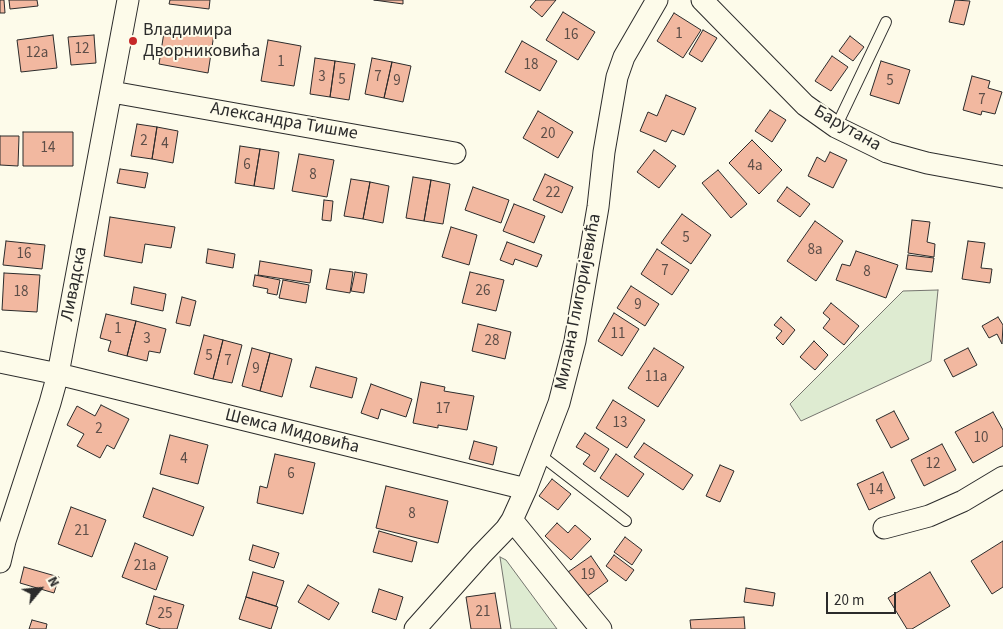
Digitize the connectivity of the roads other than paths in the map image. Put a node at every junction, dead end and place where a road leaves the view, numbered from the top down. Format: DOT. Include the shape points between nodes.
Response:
graph roads {
  1 [pos="128,0"];
  2 [pos="657,0"];
  3 [pos="702,0"];
  4 [pos="886,22"];
  5 [pos="112,92"];
  6 [pos="836,127"];
  7 [pos="455,153"];
  8 [pos="1003,177"];
  9 [pos="0,362"];
  10 [pos="58,374"];
  11 [pos="539,454"];
  12 [pos="1003,477"];
  13 [pos="526,489"];
  14 [pos="512,520"];
  15 [pos="626,521"];
  16 [pos="884,528"];
  17 [pos="0,562"];
  18 [pos="415,629"];
  19 [pos="601,629"];
  1 -- 5 [label="street, Ливадска"];
  2 -- 11 [label="street, Милана Глигоријевића" via="624,57 617,78 575,341 559,403"];
  3 -- 6 [label="street, Барутана" via="805,105"];
  4 -- 6 [label="lane"];
  5 -- 7 [label="street, Александра Тишме"];
  5 -- 10 [label="street, Ливадска"];
  6 -- 8 [label="street, Барутана" via="887,152 927,164"];
  9 -- 10 [label="street"];
  10 -- 13 [label="street, Шемса Мидовића"];
  10 -- 17 [label="street, Ливадска"];
  11 -- 13 [label="street, Милана Глигоријевића"];
  11 -- 15 [label="lane"];
  12 -- 16 [label="street" via="963,501 929,516"];
  13 -- 14 [label="street, Милана Глигоријевића"];
  14 -- 18 [label="street, Милана Глигоријевића"];
  14 -- 19 [label="street"];
}
